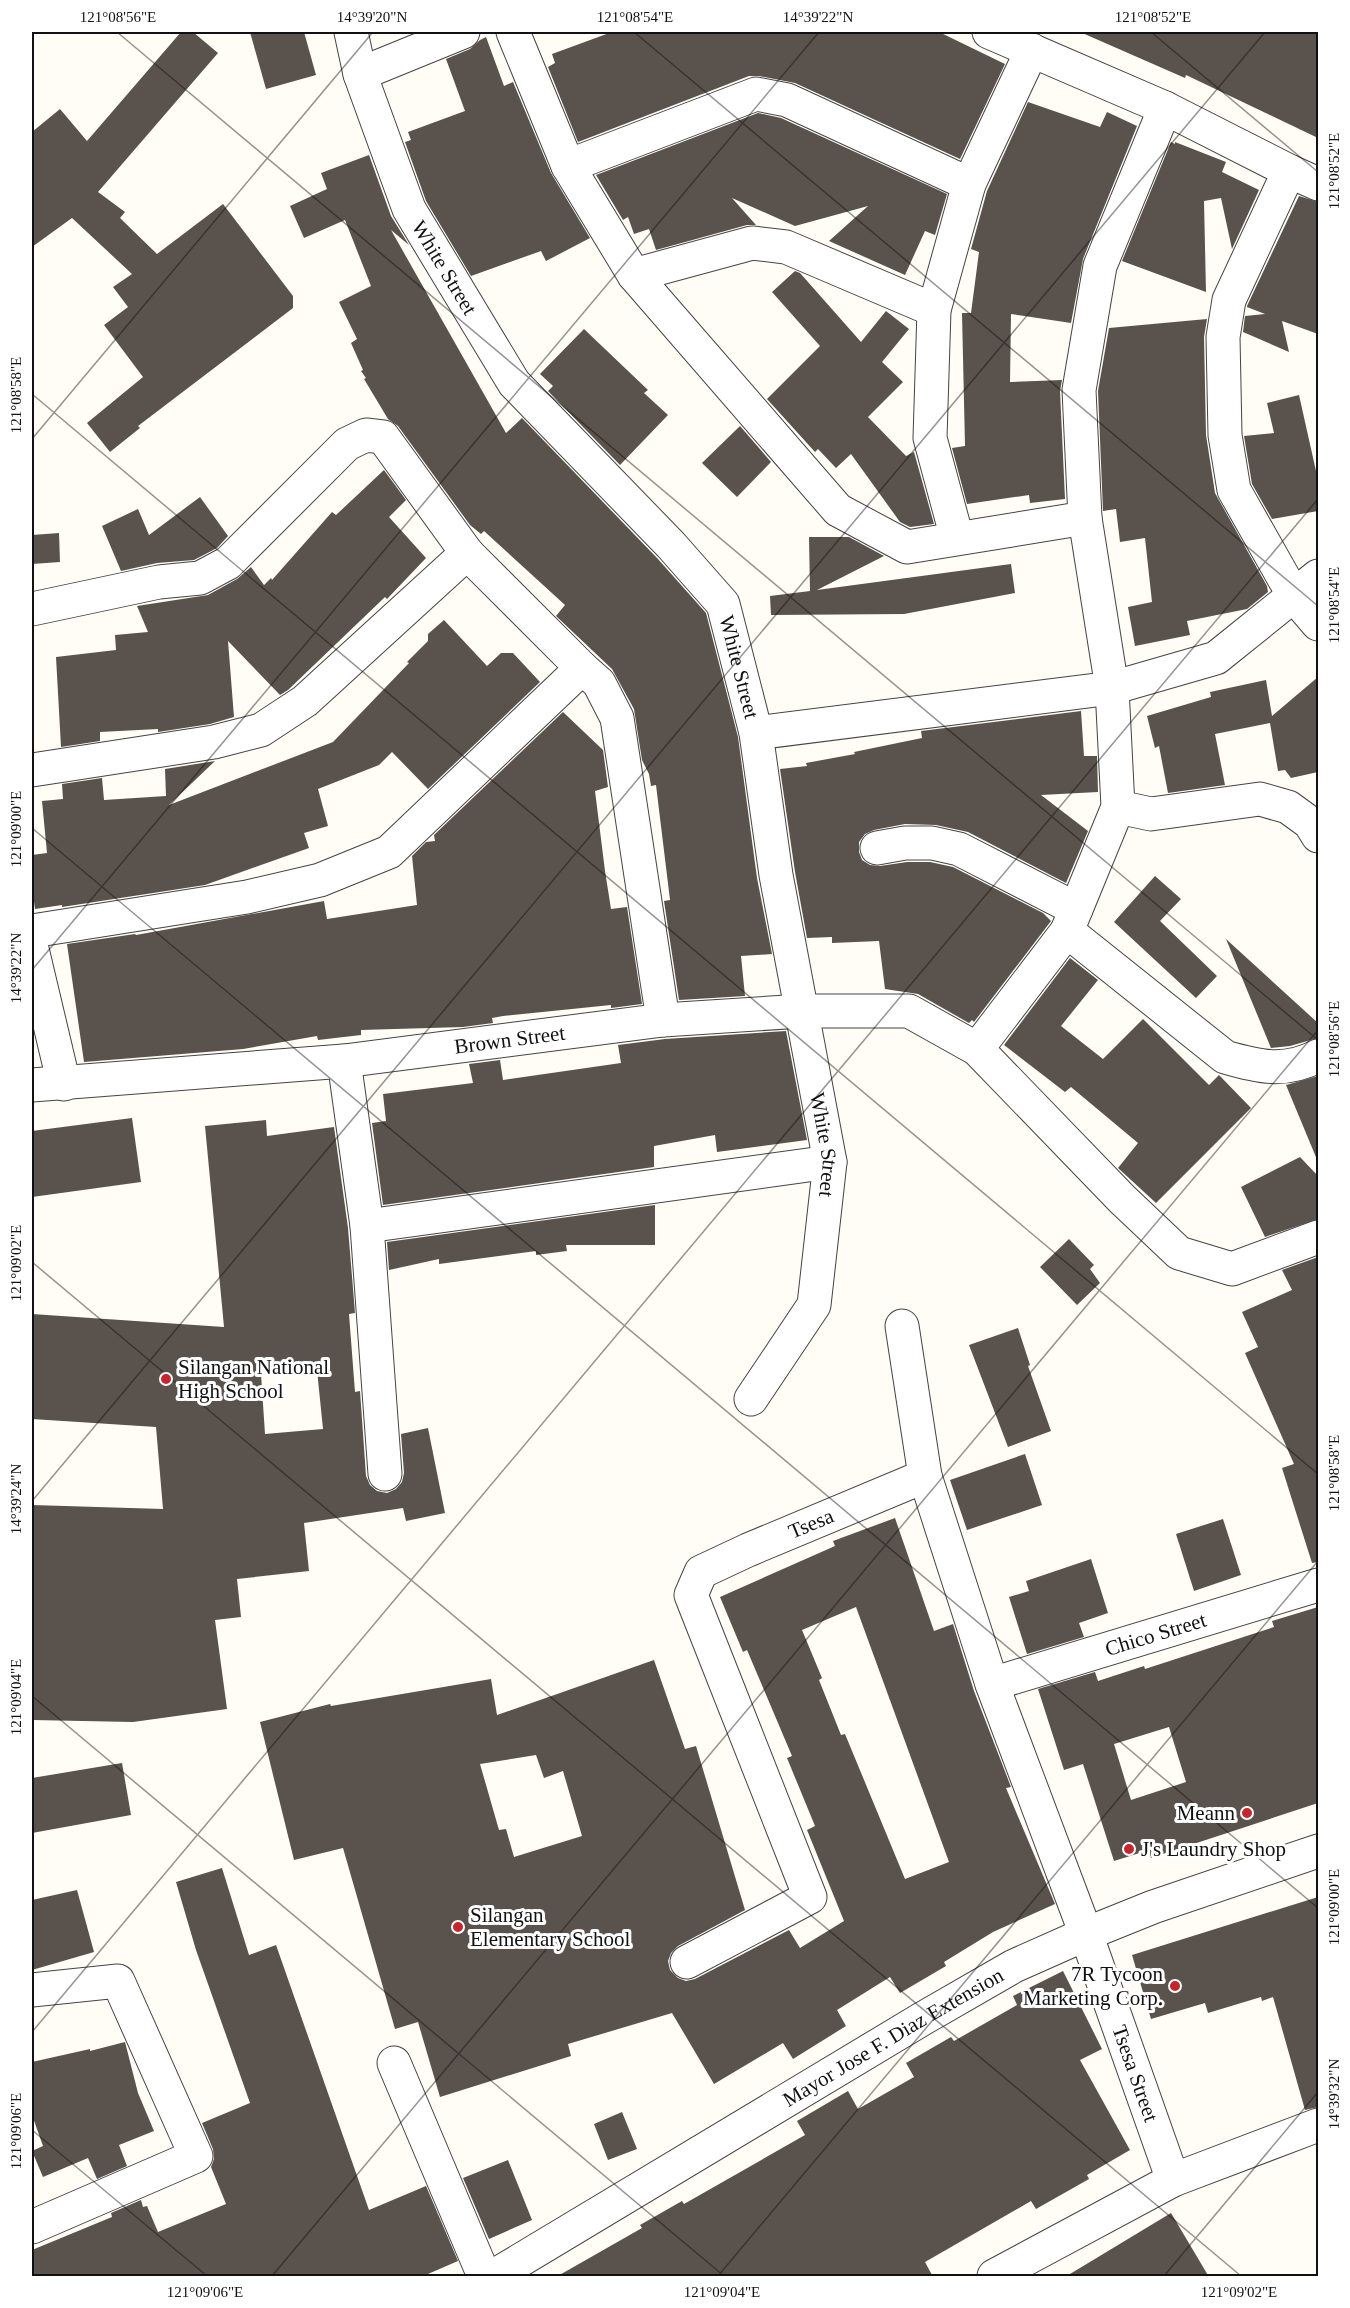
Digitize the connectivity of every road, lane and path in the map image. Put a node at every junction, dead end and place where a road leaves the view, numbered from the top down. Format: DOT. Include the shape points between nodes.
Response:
graph roads {
  1 [pos="351,32"];
  2 [pos="464,32"];
  3 [pos="513,32"];
  4 [pos="989,32"];
  5 [pos="1032,50"];
  6 [pos="360,74"];
  7 [pos="1165,108"];
  8 [pos="568,166"];
  9 [pos="1288,171"];
  10 [pos="1318,183"];
  11 [pos="969,184"];
  12 [pos="634,275"];
  13 [pos="934,310"];
  14 [pos="1085,518"];
  15 [pos="957,538"];
  16 [pos="467,553"];
  17 [pos="1306,586"];
  18 [pos="32,609"];
  19 [pos="1318,624"];
  20 [pos="582,668"];
  21 [pos="1112,688"];
  22 [pos="756,733"];
  23 [pos="32,771"];
  24 [pos="1118,807"];
  25 [pos="1318,836"];
  26 [pos="877,848"];
  27 [pos="1071,920"];
  28 [pos="32,930"];
  29 [pos="32,949"];
  30 [pos="802,1011"];
  31 [pos="663,1020"];
  32 [pos="977,1049"];
  33 [pos="1318,1056"];
  34 [pos="344,1061"];
  35 [pos="64,1084"];
  36 [pos="32,1085"];
  37 [pos="830,1162"];
  38 [pos="367,1226"];
  39 [pos="1318,1237"];
  40 [pos="902,1326"];
  41 [pos="751,1399"];
  42 [pos="385,1474"];
  43 [pos="924,1476"];
  44 [pos="1318,1584"];
  45 [pos="992,1684"];
  46 [pos="1318,1851"];
  47 [pos="1086,1934"];
  48 [pos="687,1962"];
  49 [pos="32,1989"];
  50 [pos="394,2063"];
  51 [pos="1318,2125"];
  52 [pos="1173,2180"];
  53 [pos="32,2228"];
  54 [pos="484,2277"];
  55 [pos="494,2277"];
  56 [pos="994,2277"];
  1 -- 6 [label="street, White Street"];
  2 -- 6 [label="street"];
  3 -- 8 [label="street"];
  4 -- 5 [label="street"];
  5 -- 7 [label="street"];
  5 -- 11 [label="street"];
  6 -- 22 [label="street, White Street" via="409,209 514,383 723,604"];
  7 -- 9 [label="street"];
  7 -- 14 [label="street" via="1100,266 1079,390"];
  8 -- 11 [label="street" via="756,94 787,100"];
  8 -- 12 [label="street"];
  9 -- 10 [label="street"];
  9 -- 17 [label="street" via="1229,300 1223,337 1225,435 1234,490"];
  11 -- 13 [label="street"];
  12 -- 13 [label="street" via="752,243 786,247"];
  12 -- 15 [label="street" via="838,510 907,547"];
  13 -- 15 [label="street" via="930,438"];
  14 -- 15 [label="street"];
  14 -- 21 [label="street"];
  16 -- 18 [label="street" via="383,437 366,435 347,444 228,562 200,578 159,582"];
  16 -- 20 [label="street"];
  16 -- 23 [label="street" via="305,701 261,730 214,742"];
  17 -- 19 [label="street"];
  17 -- 21 [label="street" via="1216,658"];
  20 -- 28 [label="street" via="389,852 320,880 247,897"];
  20 -- 31 [label="street" via="599,682 617,718"];
  21 -- 22 [label="street"];
  21 -- 24 [label="street"];
  22 -- 30 [label="street, White Street" via="776,875"];
  24 -- 25 [label="street" via="1151,814 1260,799 1288,807 1310,823"];
  24 -- 27 [label="street"];
  26 -- 27 [label="street" via="932,843 959,849"];
  27 -- 32 [label="street"];
  27 -- 33 [label="street" via="1225,1058 1278,1068"];
  29 -- 35 [label="street"];
  30 -- 31 [label="street, Brown Street"];
  30 -- 32 [label="street, Brown Street" via="909,1011"];
  30 -- 37 [label="street, White Street"];
  31 -- 34 [label="street, Brown Street"];
  32 -- 39 [label="street, Brown Street" via="1179,1253 1232,1269"];
  34 -- 35 [label="street, Brown Street"];
  34 -- 38 [label="street"];
  35 -- 36 [label="street, Brown Street"];
  37 -- 38 [label="street"];
  37 -- 41 [label="street, White Street" via="814,1305"];
  38 -- 42 [label="street"];
  40 -- 43 [label="street"];
  43 -- 45 [label="street"];
  43 -- 48 [label="street, Tsesa" via="701,1572 691,1595 810,1897"];
  44 -- 45 [label="street, Chico Street"];
  45 -- 47 [label="street"];
  46 -- 47 [label="street, Mayor Jose F. Diaz Extension"];
  47 -- 52 [label="street, Tsesa Street"];
  47 -- 55 [label="street, Mayor Jose F. Diaz Extension" via="1014,1966 922,2019"];
  49 -- 53 [label="street" via="118,1981 196,2156"];
  50 -- 54 [label="street"];
  51 -- 52 [label="street"];
  52 -- 56 [label="street"];
}
